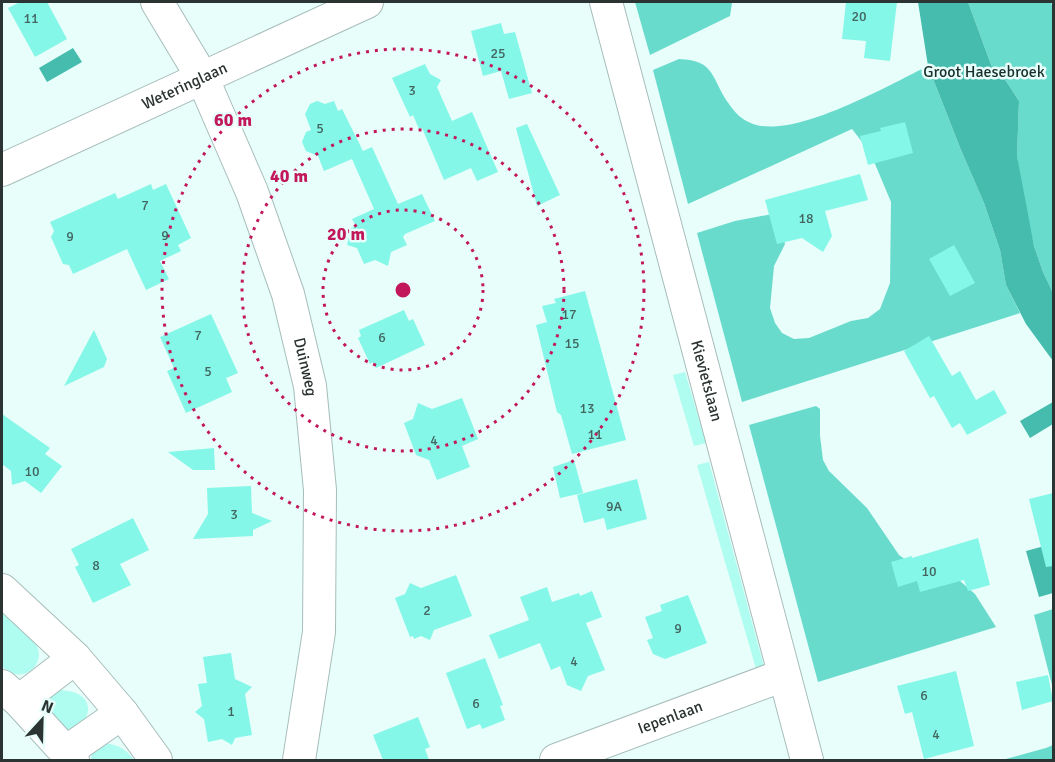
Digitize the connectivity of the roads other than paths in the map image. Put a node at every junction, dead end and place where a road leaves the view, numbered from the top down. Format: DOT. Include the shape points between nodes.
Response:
graph roads {
  1 [pos="157,2"];
  2 [pos="367,2"];
  3 [pos="606,2"];
  4 [pos="202,77"];
  5 [pos="2,170"];
  6 [pos="2,590"];
  7 [pos="75,658"];
  8 [pos="784,675"];
  9 [pos="10,693"];
  10 [pos="122,713"];
  11 [pos="70,756"];
  12 [pos="156,760"];
  13 [pos="299,760"];
  14 [pos="556,760"];
  15 [pos="807,760"];
  1 -- 4 [label="street, Duinweg"];
  2 -- 4 [label="street, Weteringlaan"];
  3 -- 8 [label="street, Kievietslaan"];
  4 -- 5 [label="street, Weteringlaan"];
  4 -- 13 [label="street, Duinweg" via="252,192 288,294 310,386 320,490 319,632"];
  6 -- 7 [label="street"];
  7 -- 9 [label="street"];
  7 -- 10 [label="street"];
  8 -- 14 [label="street, Iepenlaan"];
  8 -- 15 [label="street, Kievietslaan"];
  9 -- 11 [label="street"];
  10 -- 11 [label="street"];
  10 -- 12 [label="street"];
}
